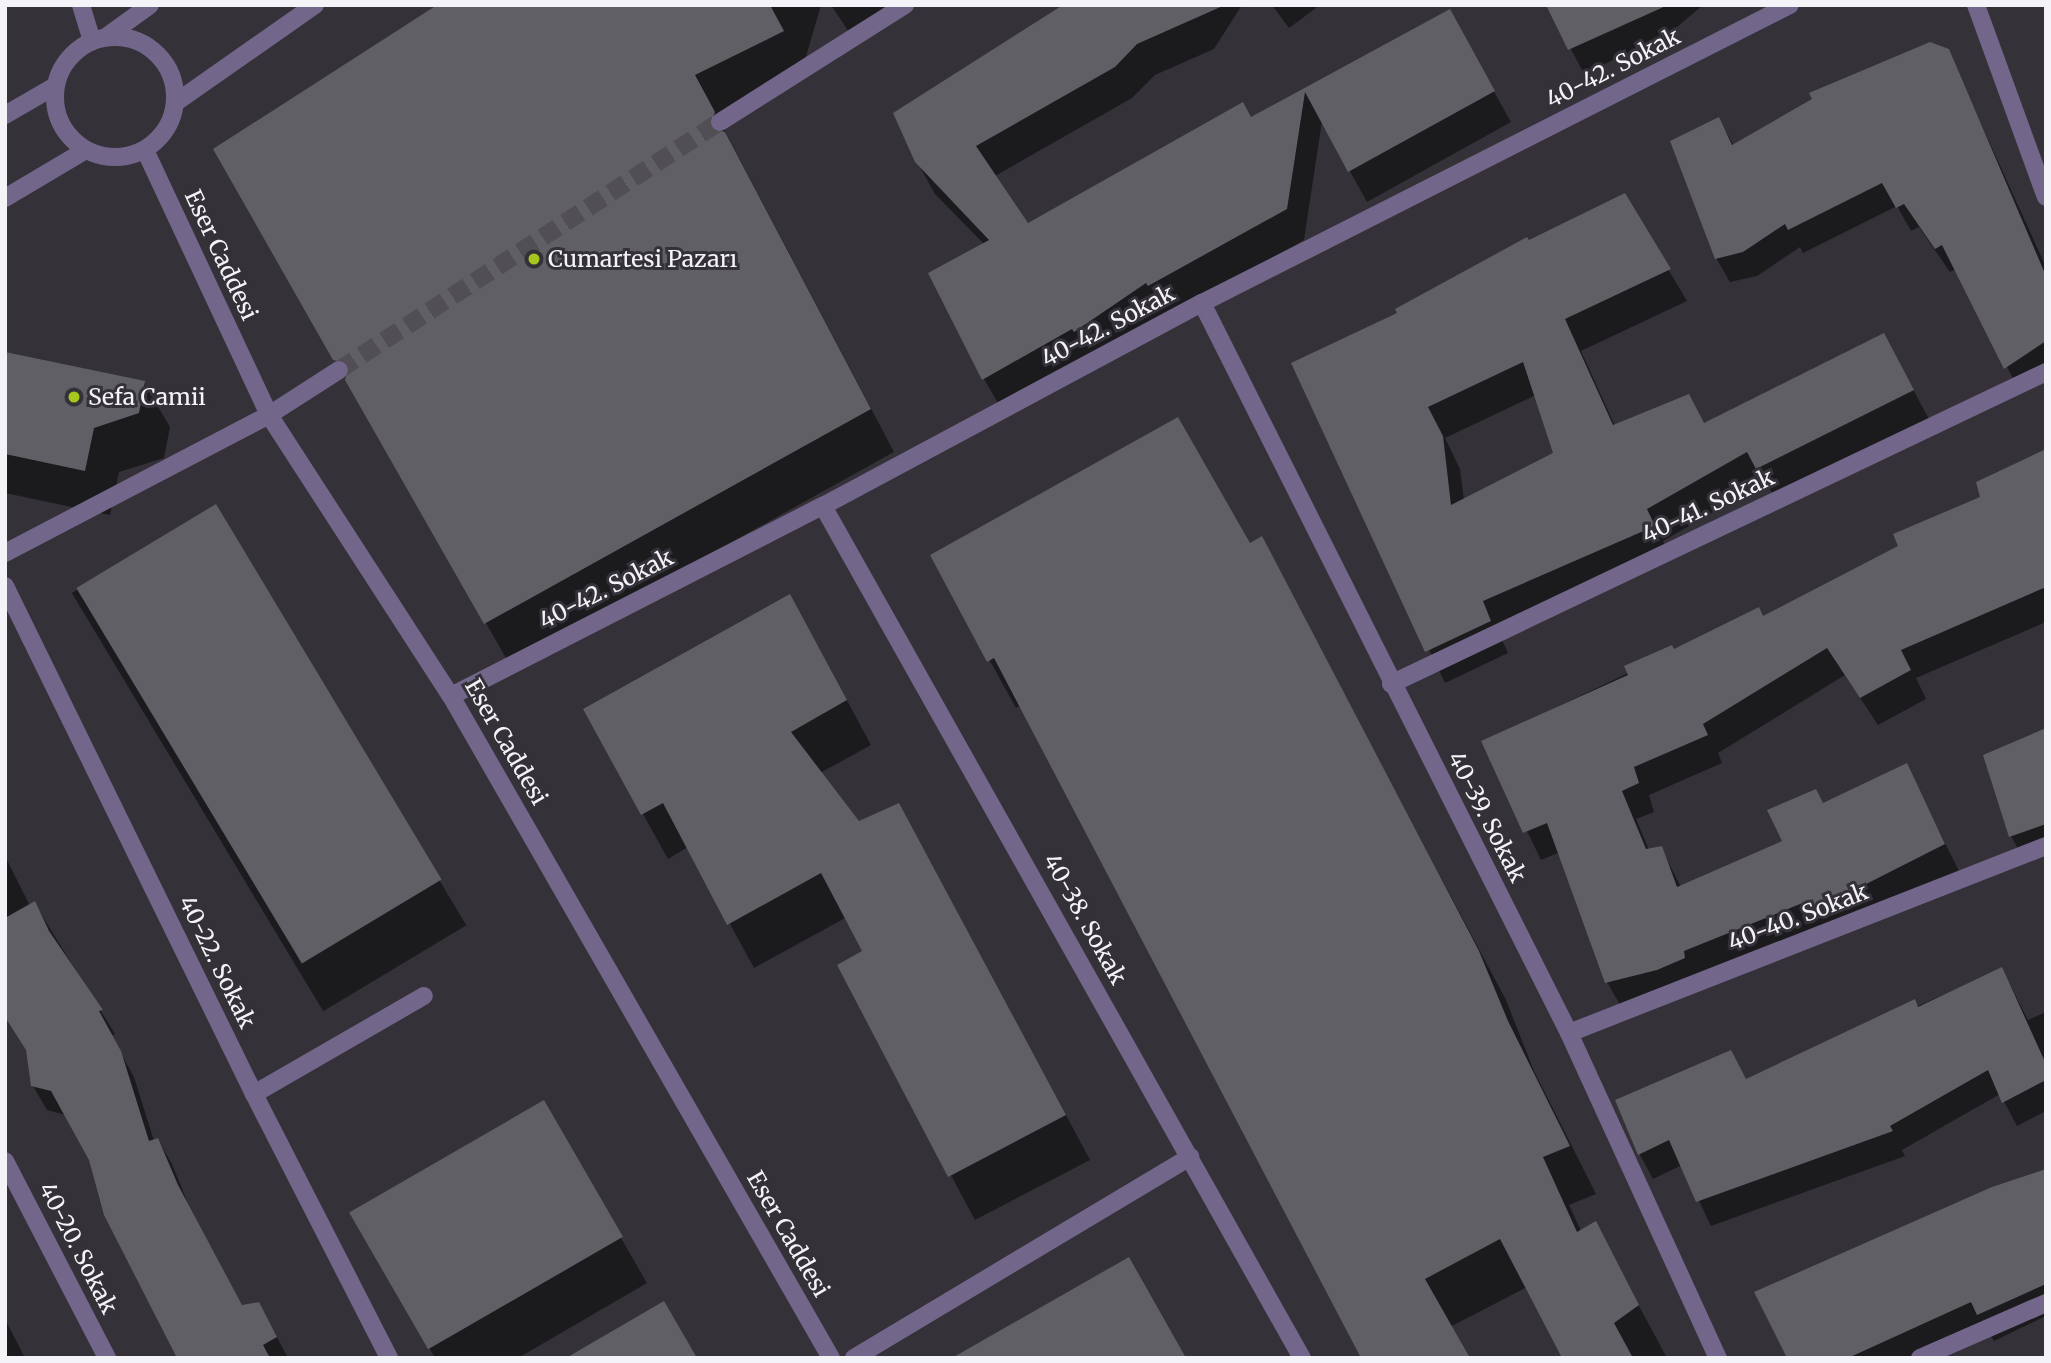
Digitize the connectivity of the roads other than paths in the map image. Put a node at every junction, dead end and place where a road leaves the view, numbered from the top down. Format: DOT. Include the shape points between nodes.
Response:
graph roads {
  1 [pos="81,5"];
  2 [pos="150,5"];
  3 [pos="315,5"];
  4 [pos="905,5"];
  5 [pos="1790,5"];
  6 [pos="1976,5"];
  7 [pos="99,39"];
  8 [pos="55,86"];
  9 [pos="175,103"];
  10 [pos="5,115"];
  11 [pos="720,122"];
  12 [pos="86,150"];
  13 [pos="145,150"];
  14 [pos="2046,197"];
  15 [pos="5,198"];
  16 [pos="1202,303"];
  17 [pos="339,370"];
  18 [pos="2046,372"];
  19 [pos="269,415"];
  20 [pos="823,506"];
  21 [pos="5,554"];
  22 [pos="5,586"];
  23 [pos="1391,684"];
  24 [pos="451,696"];
  25 [pos="2046,846"];
  26 [pos="424,996"];
  27 [pos="1569,1033"];
  28 [pos="254,1094"];
  29 [pos="1190,1157"];
  30 [pos="5,1161"];
  31 [pos="2046,1303"];
  32 [pos="107,1358"];
  33 [pos="389,1358"];
  34 [pos="831,1358"];
  35 [pos="854,1358"];
  36 [pos="1302,1358"];
  37 [pos="1718,1358"];
  38 [pos="1920,1358"];
  1 -- 7 [label="street"];
  2 -- 7 [label="street"];
  3 -- 9 [label="street"];
  4 -- 11 [label="street"];
  5 -- 16 [label="street, 40-42. Sokak"];
  6 -- 14 [label="street"];
  7 -- 8 [label="street" via="65,62"];
  7 -- 9 [label="street" via="131,38 155,51 171,75"];
  8 -- 10 [label="street"];
  8 -- 12 [label="street" via="58,118 72,140"];
  9 -- 13 [label="street" via="169,125"];
  12 -- 13 [label="street" via="121,157"];
  12 -- 15 [label="street"];
  13 -- 19 [label="street, Eser Caddesi"];
  16 -- 20 [label="street, 40-42. Sokak"];
  16 -- 23 [label="street, 40-39. Sokak"];
  17 -- 19 [label="street"];
  18 -- 23 [label="street, 40-41. Sokak"];
  19 -- 21 [label="street"];
  19 -- 24 [label="street, Eser Caddesi"];
  20 -- 24 [label="street, 40-42. Sokak"];
  20 -- 29 [label="street, 40-38. Sokak"];
  22 -- 28 [label="street, 40-22. Sokak"];
  23 -- 27 [label="street, 40-39. Sokak"];
  24 -- 34 [label="street, Eser Caddesi"];
  25 -- 27 [label="street, 40-40. Sokak"];
  26 -- 28 [label="street"];
  27 -- 37 [label="street, 40-39. Sokak"];
  28 -- 33 [label="street, 40-22. Sokak"];
  29 -- 35 [label="street"];
  29 -- 36 [label="street, 40-38. Sokak"];
  30 -- 32 [label="street, 40-20. Sokak"];
  31 -- 38 [label="street"];
}
